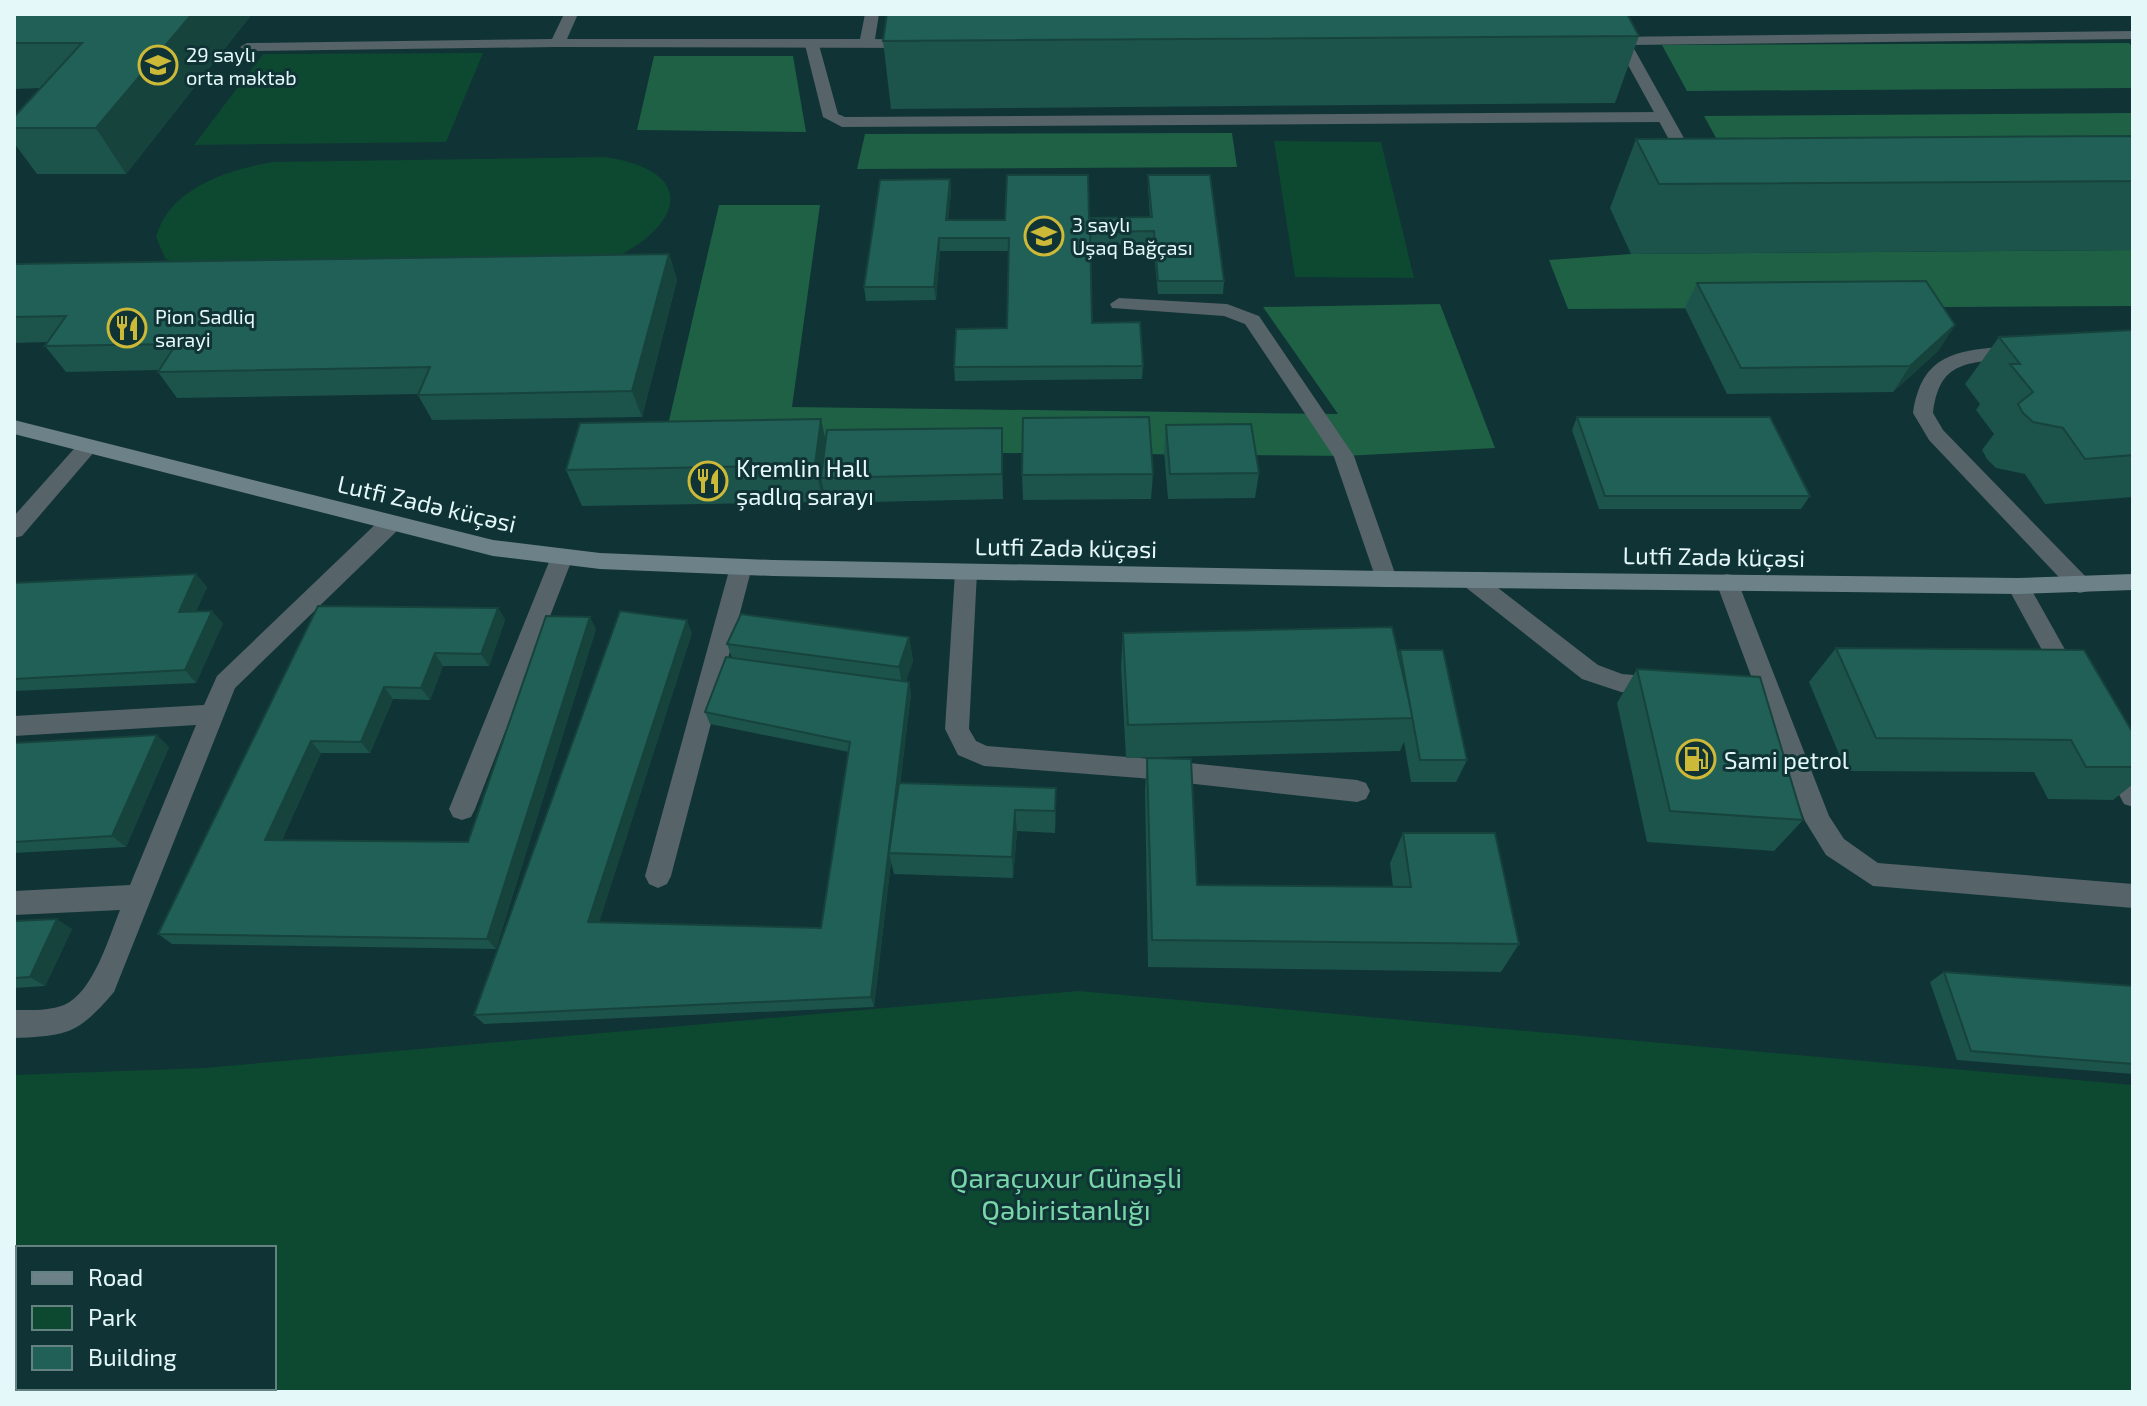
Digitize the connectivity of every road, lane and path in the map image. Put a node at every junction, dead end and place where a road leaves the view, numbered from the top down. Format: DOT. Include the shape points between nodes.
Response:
graph roads {
  1 [pos="571,14"];
  2 [pos="872,14"];
  3 [pos="2133,35"];
  4 [pos="1591,41"];
  5 [pos="1622,41"];
  6 [pos="557,43"];
  7 [pos="867,44"];
  8 [pos="930,44"];
  9 [pos="812,45"];
  10 [pos="247,47"];
  11 [pos="1664,117"];
  12 [pos="1701,175"];
  13 [pos="1119,304"];
  14 [pos="2042,350"];
  15 [pos="14,427"];
  16 [pos="88,446"];
  17 [pos="391,523"];
  18 [pos="14,530"];
  19 [pos="562,557"];
  20 [pos="741,567"];
  21 [pos="966,572"];
  22 [pos="1386,579"];
  23 [pos="1472,580"];
  24 [pos="1727,582"];
  25 [pos="2133,582"];
  26 [pos="2080,585"];
  27 [pos="2018,586"];
  28 [pos="1680,686"];
  29 [pos="1739,690"];
  30 [pos="1769,692"];
  31 [pos="2080,698"];
  32 [pos="213,714"];
  33 [pos="14,726"];
  34 [pos="2102,740"];
  35 [pos="1357,791"];
  36 [pos="2133,796"];
  37 [pos="462,809"];
  38 [pos="658,876"];
  39 [pos="2133,896"];
  40 [pos="136,897"];
  41 [pos="14,903"];
  42 [pos="14,1024"];
  1 -- 6 [label="street"];
  2 -- 7 [label="street"];
  3 -- 5 [label="street"];
  4 -- 5 [label="street"];
  5 -- 11 [label="street"];
  6 -- 9 [label="street"];
  6 -- 10 [label="street"];
  7 -- 8 [label="street"];
  7 -- 9 [label="street"];
  9 -- 11 [label="street" via="831,117 842,122"];
  11 -- 12 [label="street"];
  13 -- 22 [label="street" via="1227,310 1252,320 1344,456"];
  14 -- 26 [label="street" via="1982,354 1936,372 1923,413 1936,435"];
  15 -- 16 [label="main road, Lutfi Zadə küçəsi"];
  16 -- 17 [label="main road, Lutfi Zadə küçəsi"];
  16 -- 18 [label="street"];
  17 -- 19 [label="main road, Lutfi Zadə küçəsi" via="493,548"];
  17 -- 32 [label="street" via="225,683"];
  19 -- 20 [label="main road, Lutfi Zadə küçəsi"];
  19 -- 37 [label="street"];
  20 -- 21 [label="main road, Lutfi Zadə küçəsi"];
  20 -- 38 [label="street"];
  21 -- 22 [label="main road, Lutfi Zadə küçəsi"];
  21 -- 35 [label="street" via="957,729 967,748 984,756"];
  22 -- 23 [label="main road, Lutfi Zadə küçəsi"];
  23 -- 24 [label="main road, Lutfi Zadə küçəsi"];
  23 -- 28 [label="street" via="1590,672 1621,683"];
  24 -- 27 [label="main road, Lutfi Zadə küçəsi"];
  24 -- 30 [label="street"];
  25 -- 26 [label="main road, Lutfi Zadə küçəsi"];
  26 -- 27 [label="main road, Lutfi Zadə küçəsi"];
  27 -- 31 [label="street"];
  29 -- 30 [label="street"];
  30 -- 39 [label="street" via="1818,821 1835,847 1873,874"];
  32 -- 33 [label="street"];
  32 -- 40 [label="street"];
  34 -- 36 [label="street"];
  40 -- 41 [label="street"];
  40 -- 42 [label="street" via="104,983 77,1014 50,1023"];
}
